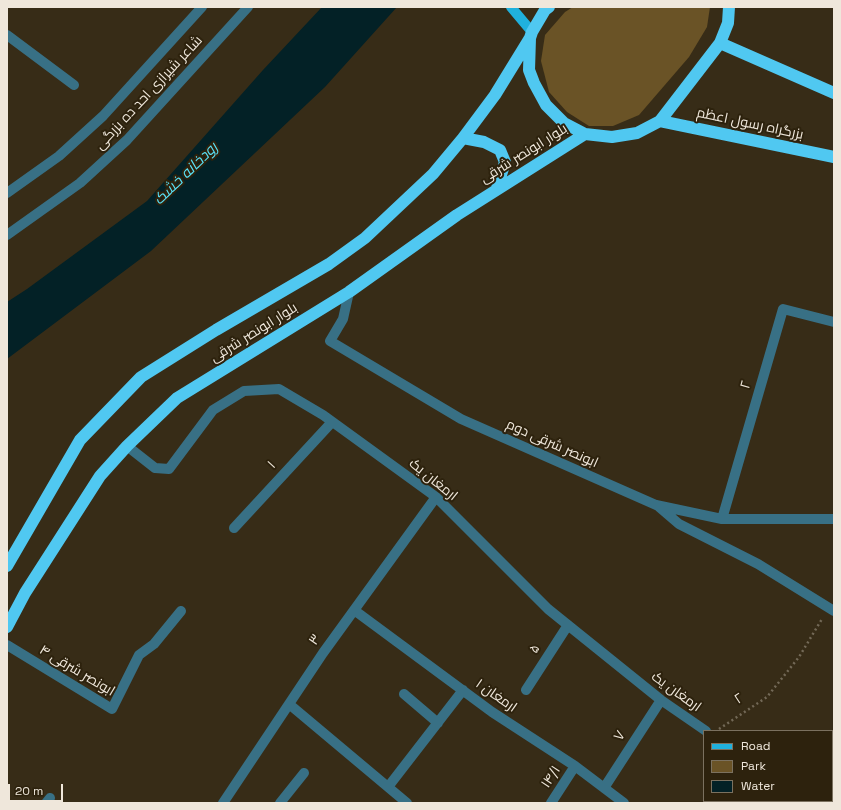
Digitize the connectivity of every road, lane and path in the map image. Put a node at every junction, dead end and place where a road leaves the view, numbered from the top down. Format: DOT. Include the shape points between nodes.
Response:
graph roads {
  1 [pos="202,7"];
  2 [pos="248,7"];
  3 [pos="511,7"];
  4 [pos="549,7"];
  5 [pos="729,7"];
  6 [pos="7,35"];
  7 [pos="531,35"];
  8 [pos="720,43"];
  9 [pos="74,85"];
  10 [pos="834,93"];
  11 [pos="660,121"];
  12 [pos="585,134"];
  13 [pos="463,138"];
  14 [pos="834,157"];
  15 [pos="497,188"];
  16 [pos="7,193"];
  17 [pos="7,235"];
  18 [pos="349,292"];
  19 [pos="834,322"];
  20 [pos="332,422"];
  21 [pos="128,446"];
  22 [pos="436,497"];
  23 [pos="656,505"];
  24 [pos="722,519"];
  25 [pos="834,519"];
  26 [pos="234,528"];
  27 [pos="7,566"];
  28 [pos="831,609"];
  29 [pos="354,610"];
  30 [pos="181,611"];
  31 [pos="568,625"];
  32 [pos="7,627"];
  33 [pos="7,645"];
  34 [pos="463,690"];
  35 [pos="526,690"];
  36 [pos="404,694"];
  37 [pos="661,700"];
  38 [pos="289,704"];
  39 [pos="438,722"];
  40 [pos="705,730"];
  41 [pos="718,730"];
  42 [pos="575,766"];
  43 [pos="304,773"];
  44 [pos="388,787"];
  45 [pos="604,788"];
  46 [pos="223,803"];
  47 [pos="280,803"];
  48 [pos="407,803"];
  49 [pos="551,803"];
  50 [pos="624,803"];
  1 -- 16 [label="street" via="103,116 58,156"];
  2 -- 17 [label="street, شاعر شیرازی احد ده بزرگی" via="127,140 80,183"];
  3 -- 7 [label="main road"];
  4 -- 7 [label="highway, بلوار ابونصر شرقی"];
  5 -- 8 [label="highway" via="728,23"];
  6 -- 9 [label="street"];
  7 -- 12 [label="highway" via="529,70 546,105 564,123"];
  7 -- 13 [label="highway, بلوار ابونصر شرقی" via="495,95"];
  8 -- 10 [label="highway"];
  8 -- 11 [label="highway"];
  11 -- 12 [label="highway" via="637,133 612,137"];
  11 -- 14 [label="highway, بزرگراه رسول اعظم"];
  12 -- 15 [label="highway, بلوار ابونصر شرقی"];
  13 -- 15 [label="highway" via="484,142 500,150 504,162"];
  13 -- 27 [label="highway, بلوار ابونصر شرقی" via="433,174 364,238 329,264 142,377 80,440"];
  15 -- 18 [label="highway, بلوار ابونصر شرقی"];
  18 -- 21 [label="highway, بلوار ابونصر شرقی" via="177,398"];
  18 -- 23 [label="street, ابونصر شرقی دوم" via="343,319 330,340 461,419"];
  19 -- 24 [label="street, ۲" via="783,309"];
  20 -- 21 [label="street, ارمغان یک" via="279,389 244,391 213,410 169,469 155,468"];
  20 -- 22 [label="street, ارمغان یک"];
  20 -- 26 [label="street, ۱"];
  21 -- 32 [label="highway, بلوار ابونصر شرقی" via="100,476 25,593"];
  22 -- 29 [label="street, ۳"];
  22 -- 31 [label="street, ارمغان یک" via="548,609"];
  23 -- 24 [label="street, ابونصر شرقی دوم"];
  23 -- 28 [label="street" via="679,524 758,564"];
  24 -- 25 [label="street, ابونصر شرقی دوم"];
  28 -- 41 [label="path, ۲" via="799,657 767,697"];
  29 -- 34 [label="street, ارمغان ۱"];
  29 -- 38 [label="street, ۳"];
  30 -- 33 [label="street, ابونصر شرقی ۴" via="154,644 139,655 112,709"];
  31 -- 35 [label="street, ۵"];
  31 -- 37 [label="street, ارمغان یک"];
  34 -- 39 [label="street"];
  34 -- 42 [label="street, ارمغان ۱"];
  36 -- 39 [label="street"];
  37 -- 40 [label="street, ارمغان یک"];
  37 -- 45 [label="street, ۷"];
  38 -- 44 [label="street"];
  38 -- 46 [label="street, ۳"];
  39 -- 44 [label="street"];
  42 -- 45 [label="street, ارمغان ۱"];
  42 -- 49 [label="street, ۱۴/۱"];
  43 -- 47 [label="street"];
  44 -- 48 [label="street"];
  45 -- 50 [label="street, ارمغان ۱"];
}
